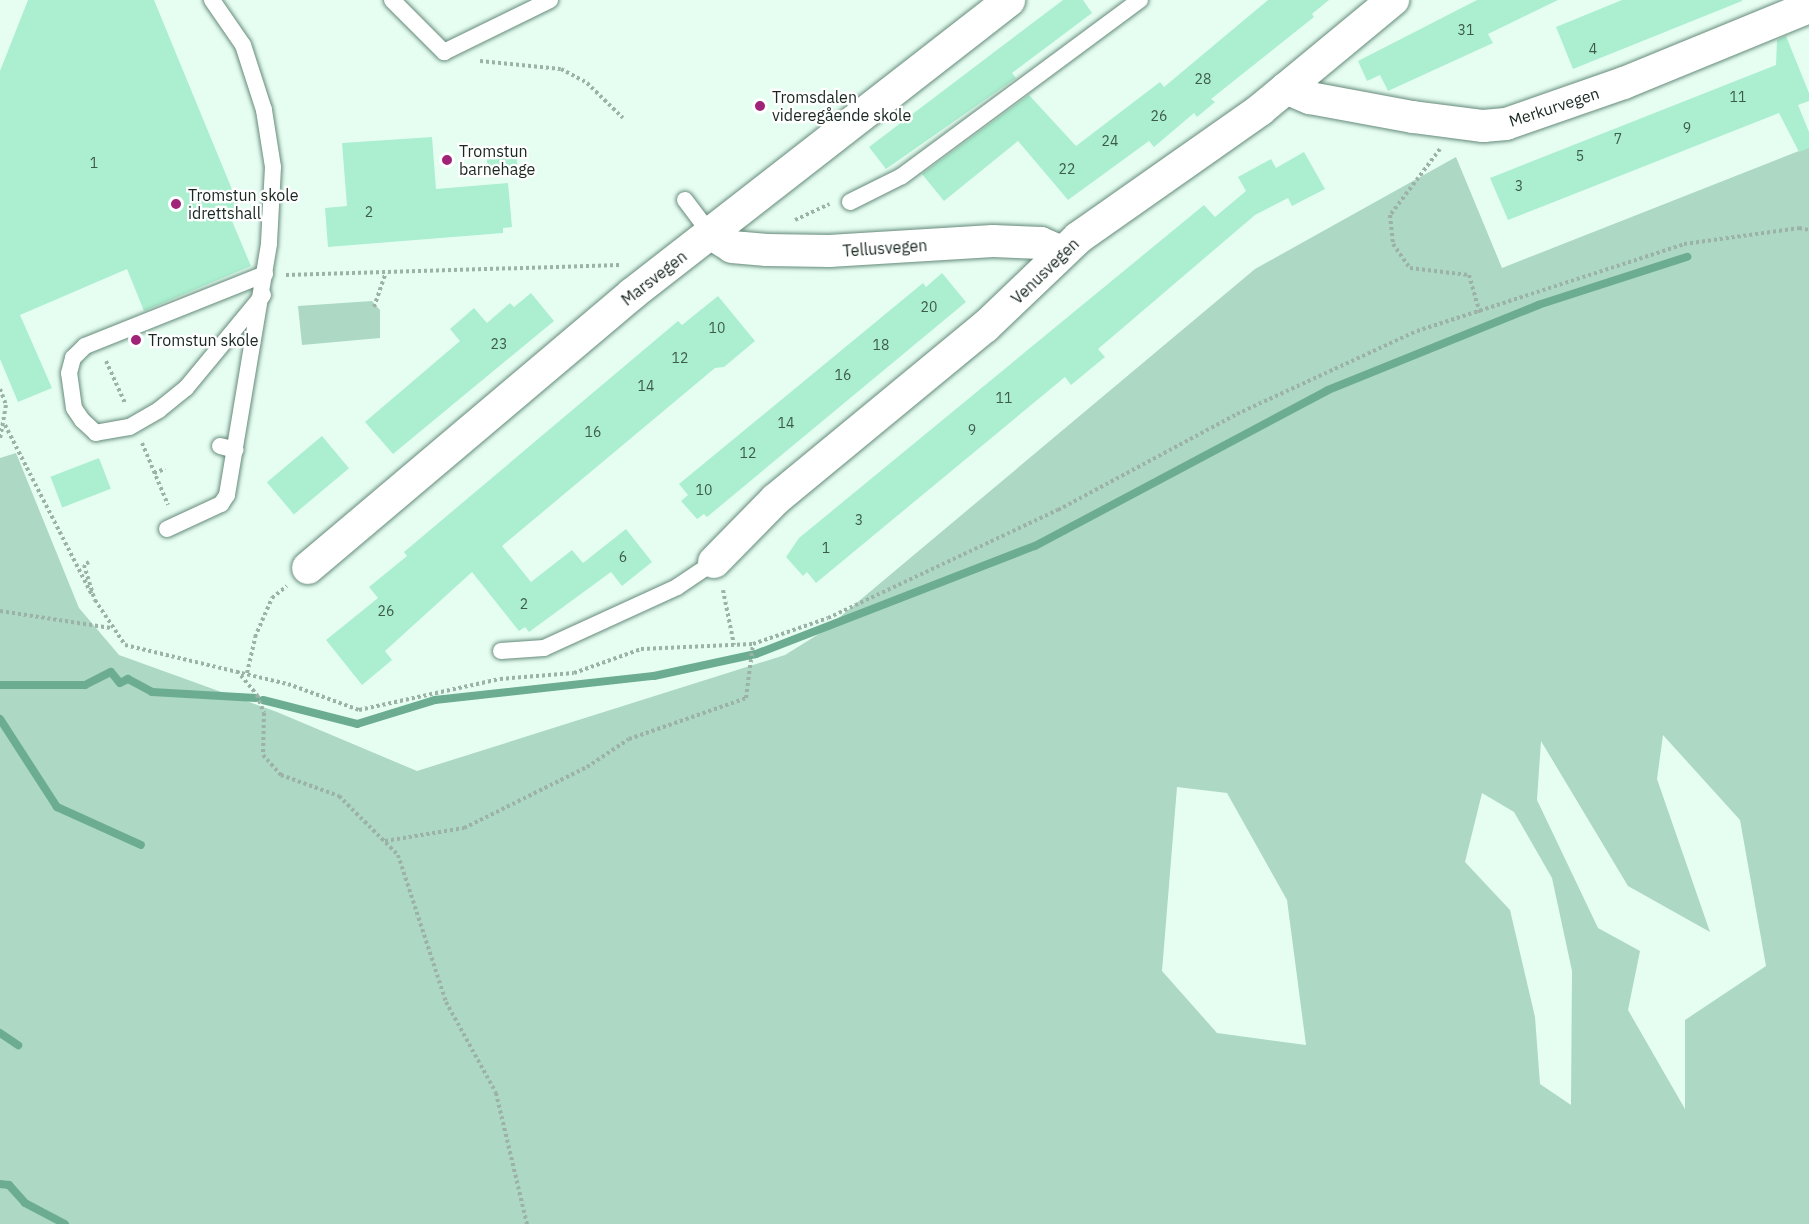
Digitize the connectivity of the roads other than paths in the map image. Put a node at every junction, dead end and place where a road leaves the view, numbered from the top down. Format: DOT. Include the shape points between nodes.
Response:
graph roads {
  1 [pos="212,0"];
  2 [pos="392,0"];
  3 [pos="550,0"];
  4 [pos="1009,0"];
  5 [pos="1140,0"];
  6 [pos="1393,0"];
  7 [pos="1809,6"];
  8 [pos="1286,88"];
  9 [pos="685,200"];
  10 [pos="850,202"];
  11 [pos="710,233"];
  12 [pos="1061,252"];
  13 [pos="265,274"];
  14 [pos="263,295"];
  15 [pos="167,529"];
  16 [pos="711,564"];
  17 [pos="308,568"];
  18 [pos="501,651"];
  1 -- 13 [label="lane" via="243,45 264,111 273,167"];
  2 -- 3 [label="lane" via="444,52"];
  4 -- 11 [label="street, Marsvegen"];
  5 -- 10 [label="lane" via="902,176"];
  6 -- 8 [label="street, Venusvegen"];
  7 -- 8 [label="street, Merkurvegen" via="1532,117 1491,126 1310,98"];
  8 -- 12 [label="street, Venusvegen"];
  9 -- 11 [label="lane"];
  11 -- 12 [label="street, Tellusvegen" via="732,246 767,250 829,251 993,241 1041,243"];
  11 -- 17 [label="street, Marsvegen"];
  12 -- 16 [label="street, Venusvegen" via="985,327 776,499"];
  13 -- 14 [label="lane"];
  13 -- 14 [label="lane" via="97,341 73,358 69,373 74,408 96,433 134,424 186,388"];
  14 -- 15 [label="lane" via="228,448 222,504"];
  16 -- 18 [label="lane" via="677,587 544,648"];
}
